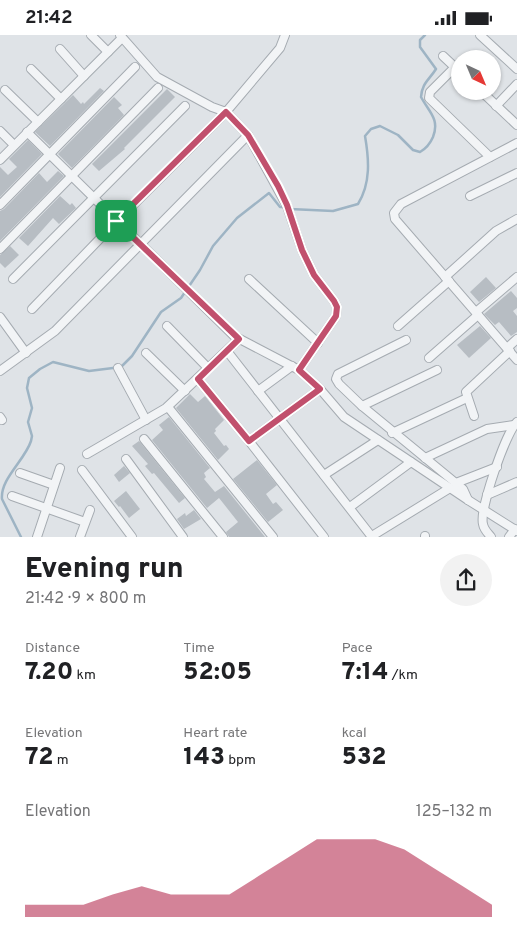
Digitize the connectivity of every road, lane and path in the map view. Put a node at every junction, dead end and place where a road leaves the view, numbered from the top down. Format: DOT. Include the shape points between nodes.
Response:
graph roads {
  1 [pos="91,35"];
  2 [pos="286,35"];
  3 [pos="480,35"];
  4 [pos="121,36"];
  5 [pos="60,49"];
  6 [pos="108,52"];
  7 [pos="443,56"];
  8 [pos="451,63"];
  9 [pos="135,67"];
  10 [pos="31,69"];
  11 [pos="517,69"];
  12 [pos="84,75"];
  13 [pos="451,75"];
  14 [pos="517,84"];
  15 [pos="158,88"];
  16 [pos="6,90"];
  17 [pos="61,99"];
  18 [pos="490,100"];
  19 [pos="185,106"];
  20 [pos="496,106"];
  21 [pos="226,112"];
  22 [pos="38,122"];
  23 [pos="517,125"];
  24 [pos="0,131"];
  25 [pos="27,132"];
  26 [pos="248,135"];
  27 [pos="517,143"];
  28 [pos="14,145"];
  29 [pos="50,155"];
  30 [pos="490,157"];
  31 [pos="0,160"];
  32 [pos="517,173"];
  33 [pos="72,177"];
  34 [pos="470,196"];
  35 [pos="94,198"];
  36 [pos="0,205"];
  37 [pos="517,219"];
  38 [pos="116,221"];
  39 [pos="141,245"];
  40 [pos="0,249"];
  41 [pos="517,277"];
  42 [pos="13,279"];
  43 [pos="249,279"];
  44 [pos="447,279"];
  45 [pos="32,309"];
  46 [pos="477,313"];
  47 [pos="0,317"];
  48 [pos="166,326"];
  49 [pos="398,326"];
  50 [pos="239,339"];
  51 [pos="406,339"];
  52 [pos="517,339"];
  53 [pos="318,343"];
  54 [pos="508,349"];
  55 [pos="227,351"];
  56 [pos="26,353"];
  57 [pos="146,353"];
  58 [pos="429,358"];
  59 [pos="517,360"];
  60 [pos="118,368"];
  61 [pos="296,368"];
  62 [pos="208,369"];
  63 [pos="437,370"];
  64 [pos="0,371"];
  65 [pos="198,379"];
  66 [pos="320,389"];
  67 [pos="184,391"];
  68 [pos="258,391"];
  69 [pos="467,398"];
  70 [pos="168,407"];
  71 [pos="362,407"];
  72 [pos="474,416"];
  73 [pos="280,418"];
  74 [pos="146,420"];
  75 [pos="516,424"];
  76 [pos="392,433"];
  77 [pos="144,439"];
  78 [pos="378,440"];
  79 [pos="249,441"];
  80 [pos="87,454"];
  81 [pos="425,458"];
  82 [pos="126,459"];
  83 [pos="411,462"];
  84 [pos="497,467"];
  85 [pos="60,468"];
  86 [pos="82,470"];
  87 [pos="20,473"];
  88 [pos="324,475"];
  89 [pos="517,482"];
  90 [pos="54,485"];
  91 [pos="453,486"];
  92 [pos="487,495"];
  93 [pos="12,496"];
  94 [pos="350,507"];
  95 [pos="46,508"];
  96 [pos="484,509"];
  97 [pos="90,510"];
  98 [pos="85,522"];
  99 [pos="516,530"];
  100 [pos="37,537"];
  101 [pos="80,537"];
  102 [pos="132,537"];
  103 [pos="183,537"];
  104 [pos="223,537"];
  105 [pos="272,537"];
  106 [pos="324,537"];
  107 [pos="372,537"];
  108 [pos="491,537"];
  109 [pos="509,537"];
  1 -- 6 [label="street"];
  2 -- 21 [label="street" via="280,48"];
  3 -- 11 [label="street"];
  4 -- 6 [label="street"];
  4 -- 21 [label="street" via="157,77"];
  5 -- 12 [label="street"];
  6 -- 12 [label="street"];
  7 -- 8 [label="street"];
  9 -- 29 [label="street"];
  10 -- 17 [label="street"];
  12 -- 17 [label="street"];
  13 -- 30 [label="street" via="430,92 429,98"];
  14 -- 20 [label="street"];
  15 -- 33 [label="street"];
  16 -- 22 [label="street"];
  17 -- 22 [label="street"];
  18 -- 20 [label="street"];
  19 -- 35 [label="street"];
  20 -- 23 [label="street"];
  21 -- 26 [label="street"];
  21 -- 38 [label="street"];
  22 -- 25 [label="street"];
  24 -- 28 [label="street"];
  25 -- 28 [label="street"];
  25 -- 29 [label="street"];
  26 -- 39 [label="street"];
  26 -- 53 [label="street" via="287,205 314,275 337,307 336,316"];
  27 -- 30 [label="street"];
  28 -- 31 [label="street"];
  29 -- 33 [label="street"];
  29 -- 36 [label="street"];
  30 -- 44 [label="street" via="401,204 394,213 395,219"];
  32 -- 34 [label="street"];
  33 -- 35 [label="street"];
  33 -- 40 [label="street"];
  35 -- 38 [label="street"];
  35 -- 42 [label="street"];
  37 -- 44 [label="street" via="500,228"];
  38 -- 39 [label="street"];
  38 -- 45 [label="street"];
  39 -- 50 [label="street"];
  39 -- 56 [label="street" via="55,331"];
  41 -- 46 [label="street"];
  43 -- 53 [label="street"];
  44 -- 46 [label="street"];
  44 -- 49 [label="street"];
  46 -- 54 [label="street"];
  46 -- 58 [label="street"];
  47 -- 56 [label="street"];
  48 -- 62 [label="street"];
  50 -- 55 [label="street"];
  50 -- 61 [label="street"];
  51 -- 71 [label="street" via="336,377 339,385"];
  52 -- 54 [label="street"];
  53 -- 61 [label="street"];
  54 -- 59 [label="street"];
  54 -- 69 [label="street" via="468,389"];
  55 -- 62 [label="street"];
  55 -- 68 [label="street"];
  56 -- 64 [label="street"];
  57 -- 67 [label="street"];
  60 -- 74 [label="street"];
  61 -- 66 [label="street"];
  61 -- 68 [label="street"];
  62 -- 65 [label="street"];
  63 -- 71 [label="street"];
  65 -- 67 [label="street"];
  65 -- 79 [label="street"];
  66 -- 73 [label="street"];
  66 -- 78 [label="street" via="344,417"];
  67 -- 70 [label="street"];
  68 -- 73 [label="street"];
  69 -- 72 [label="street"];
  69 -- 76 [label="street"];
  70 -- 74 [label="street"];
  70 -- 105 [label="street"];
  71 -- 76 [label="street"];
  73 -- 79 [label="street"];
  73 -- 88 [label="street"];
  74 -- 80 [label="street"];
  75 -- 81 [label="street" via="487,429"];
  75 -- 84 [label="street"];
  76 -- 81 [label="street"];
  77 -- 104 [label="street"];
  78 -- 83 [label="street"];
  78 -- 88 [label="street"];
  79 -- 106 [label="street"];
  81 -- 91 [label="street"];
  82 -- 103 [label="street"];
  83 -- 91 [label="street"];
  83 -- 94 [label="street"];
  84 -- 91 [label="street"];
  84 -- 92 [label="street"];
  85 -- 90 [label="street"];
  86 -- 102 [label="street"];
  87 -- 90 [label="street"];
  88 -- 94 [label="street"];
  89 -- 92 [label="street"];
  90 -- 95 [label="street"];
  91 -- 96 [label="street"];
  91 -- 107 [label="street"];
  92 -- 96 [label="street"];
  93 -- 95 [label="street"];
  94 -- 107 [label="street"];
  95 -- 98 [label="street"];
  95 -- 100 [label="street"];
  96 -- 99 [label="street"];
  96 -- 108 [label="street" via="482,523"];
  97 -- 98 [label="street"];
  98 -- 101 [label="street"];
  99 -- 109 [label="street"];
}
